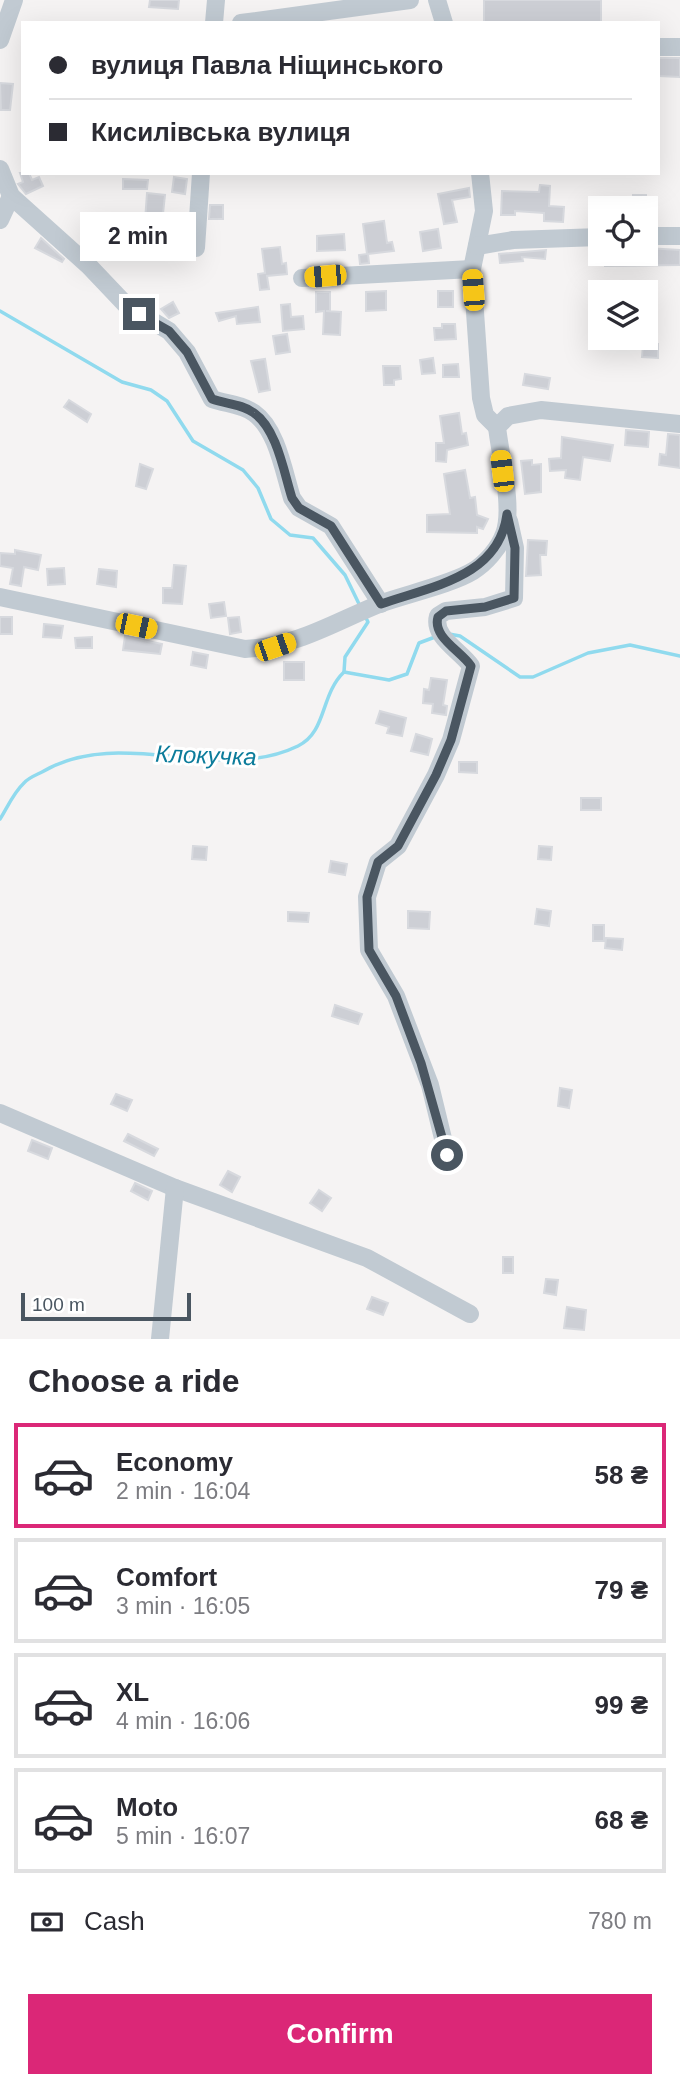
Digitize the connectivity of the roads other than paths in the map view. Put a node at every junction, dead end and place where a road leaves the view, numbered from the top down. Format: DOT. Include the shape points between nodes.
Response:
graph roads {
  1 [pos="14,0"];
  2 [pos="216,0"];
  3 [pos="410,0"];
  4 [pos="437,0"];
  5 [pos="214,21"];
  6 [pos="256,21"];
  7 [pos="443,21"];
  8 [pos="0,40"];
  9 [pos="660,47"];
  10 [pos="680,47"];
  11 [pos="0,169"];
  12 [pos="201,175"];
  13 [pos="480,175"];
  14 [pos="11,196"];
  15 [pos="0,220"];
  16 [pos="658,236"];
  17 [pos="680,236"];
  18 [pos="588,237"];
  19 [pos="477,246"];
  20 [pos="196,248"];
  21 [pos="472,269"];
  22 [pos="302,278"];
  23 [pos="680,424"];
  24 [pos="497,428"];
  25 [pos="507,514"];
  26 [pos="0,597"];
  27 [pos="377,605"];
  28 [pos="0,1113"];
  29 [pos="447,1155"];
  30 [pos="174,1188"];
  31 [pos="470,1314"];
  32 [pos="160,1339"];
  1 -- 8 [label="street"];
  2 -- 5 [label="street"];
  3 -- 6 [label="street"];
  4 -- 7 [label="street"];
  9 -- 10 [label="street"];
  11 -- 14 [label="street"];
  12 -- 20 [label="street"];
  13 -- 19 [label="street" via="484,211"];
  14 -- 15 [label="street"];
  14 -- 27 [label="street" via="126,304 169,331 187,352 212,399 256,413 267,428 292,498 299,508 331,526"];
  16 -- 17 [label="street"];
  18 -- 19 [label="street"];
  19 -- 21 [label="street"];
  21 -- 22 [label="street"];
  21 -- 24 [label="street" via="481,398 485,415"];
  23 -- 24 [label="street" via="541,410 508,416"];
  24 -- 25 [label="street"];
  25 -- 27 [label="street" via="505,533 496,550 472,572"];
  25 -- 29 [label="street" via="515,548 514,598 446,611 438,617 440,633 471,666 469,679 436,775 398,846 378,862 367,897 369,950 396,996 430,1085"];
  26 -- 27 [label="street" via="245,649 275,647"];
  28 -- 30 [label="street"];
  30 -- 31 [label="street" via="367,1258"];
  30 -- 32 [label="street"];
}
